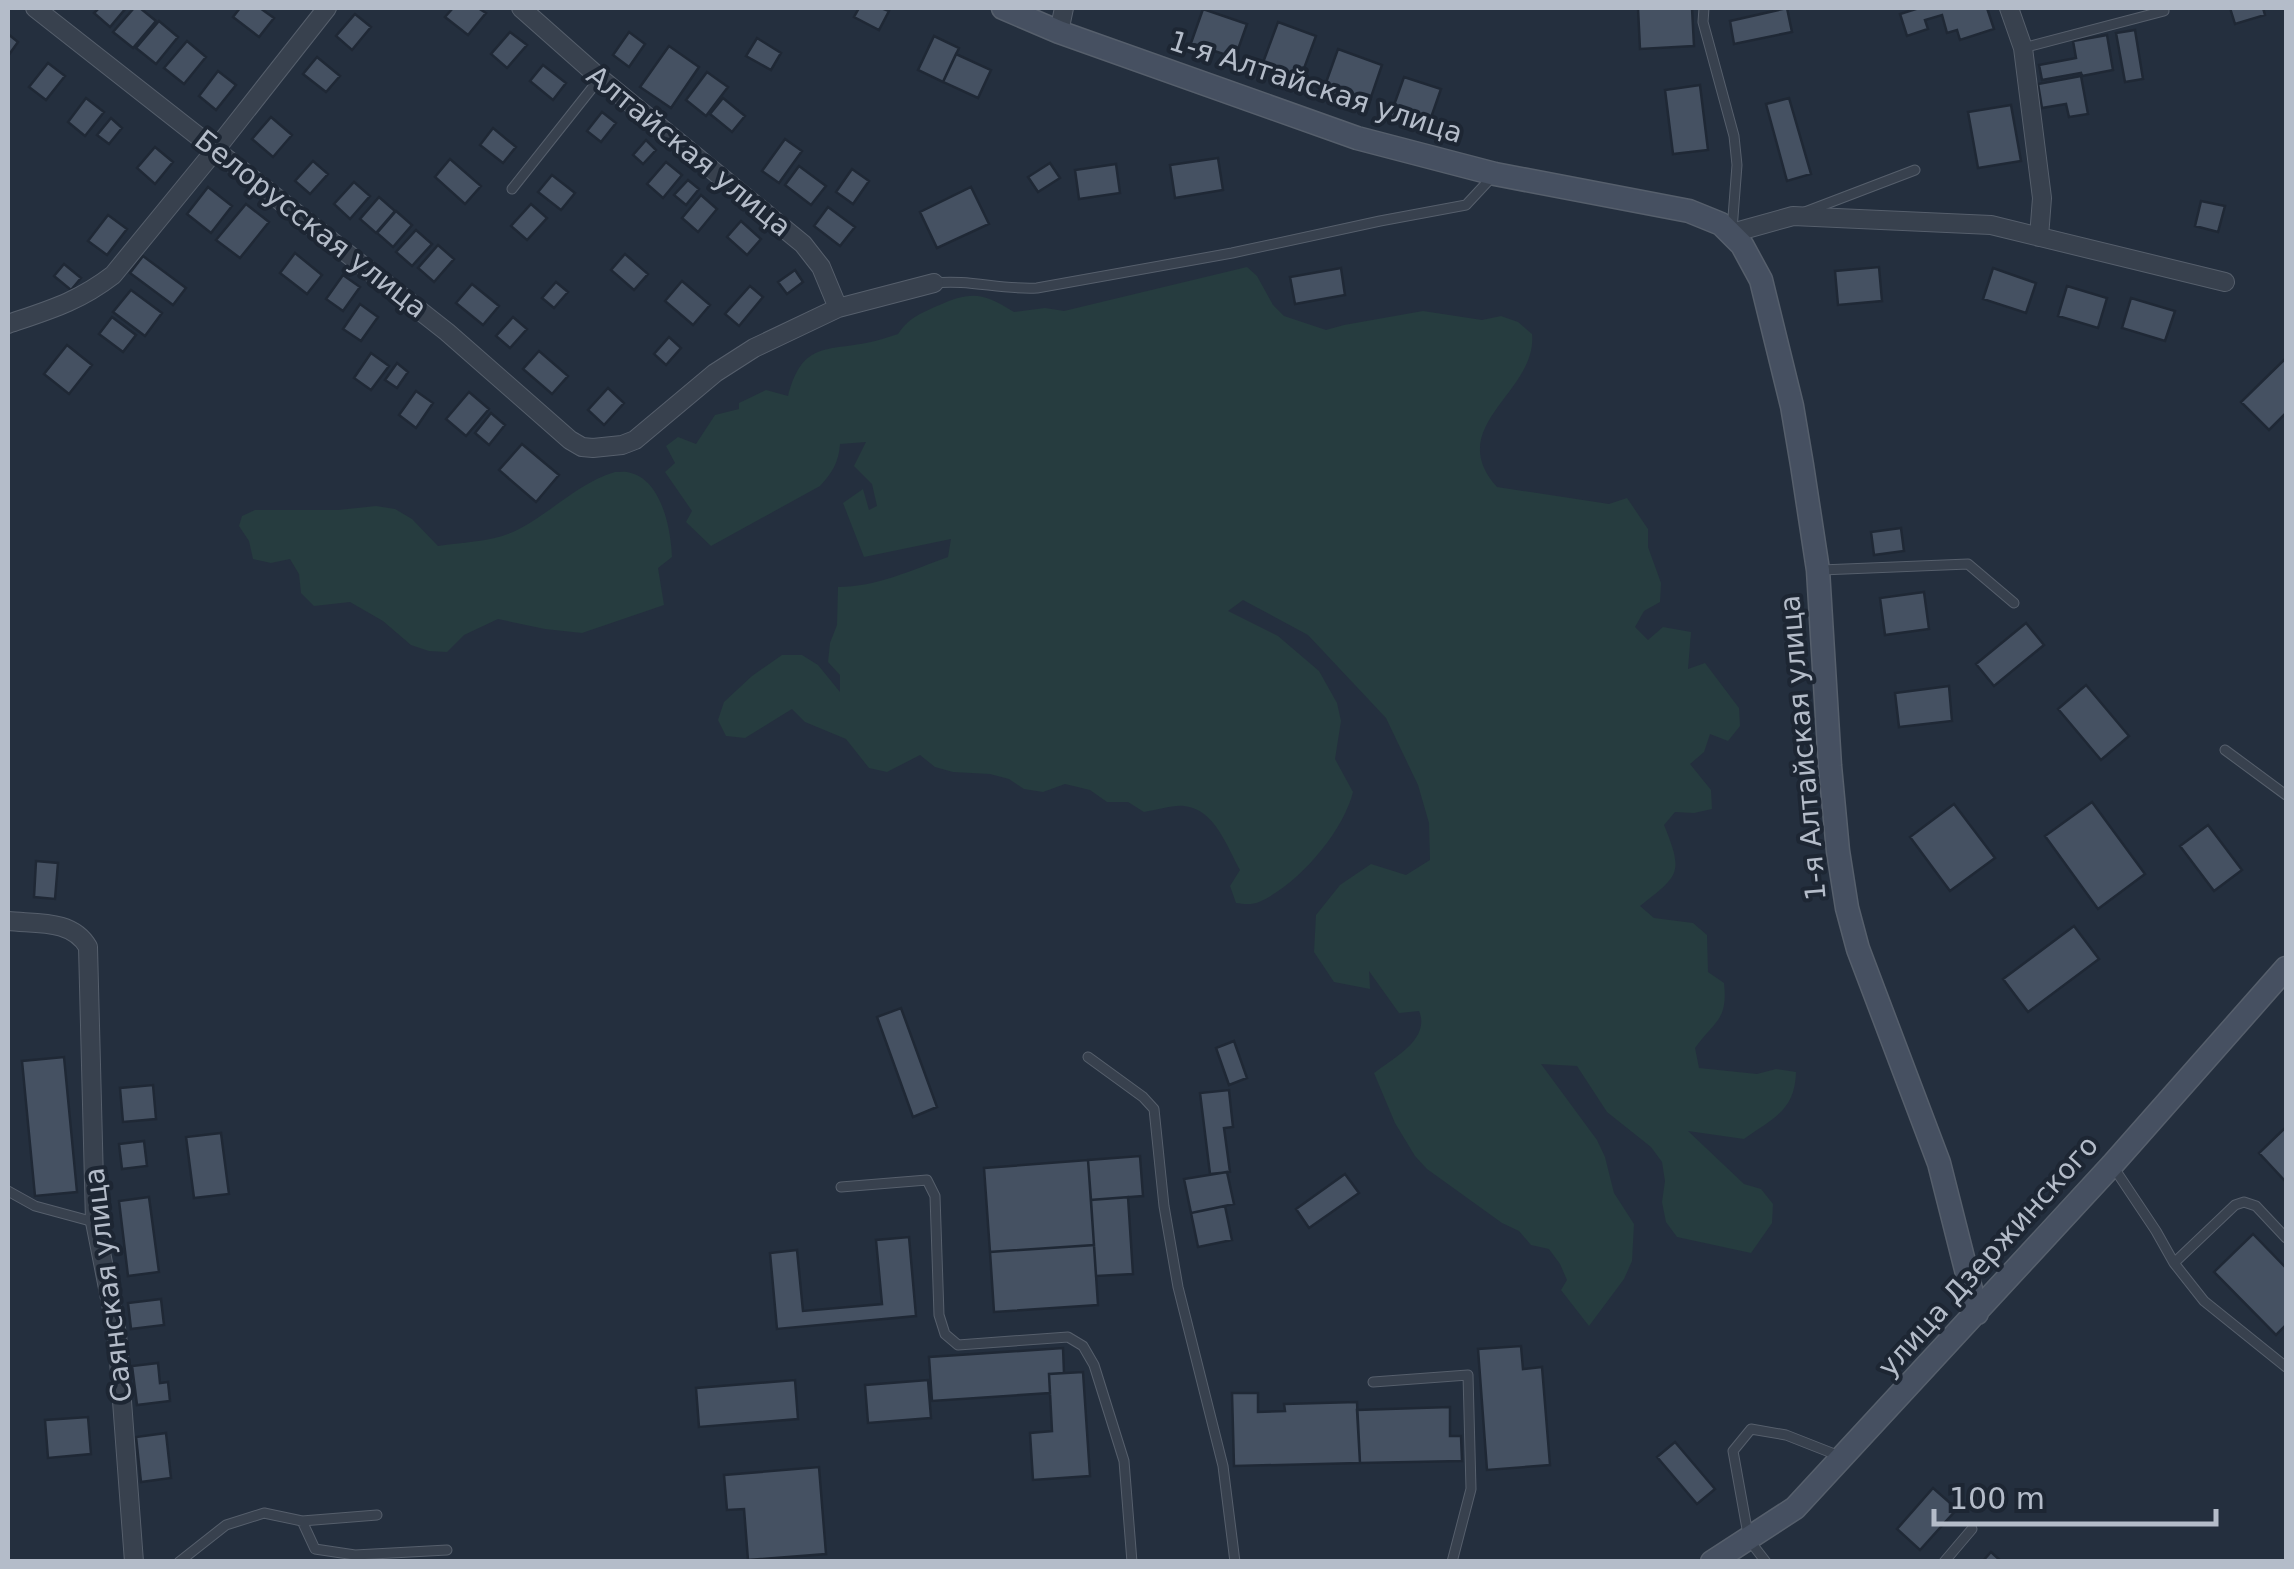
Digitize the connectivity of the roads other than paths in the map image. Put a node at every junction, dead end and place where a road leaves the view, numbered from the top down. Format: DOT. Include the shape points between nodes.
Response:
graph roads {
  1 [pos="35,8"];
  2 [pos="327,8"];
  3 [pos="522,8"];
  4 [pos="1003,8"];
  5 [pos="1064,8"];
  6 [pos="1704,8"];
  7 [pos="2010,8"];
  8 [pos="2164,12"];
  9 [pos="1059,32"];
  10 [pos="2022,48"];
  11 [pos="600,78"];
  12 [pos="216,148"];
  13 [pos="1915,170"];
  14 [pos="1495,174"];
  15 [pos="512,189"];
  16 [pos="1793,216"];
  17 [pos="1732,232"];
  18 [pos="2039,237"];
  19 [pos="2226,282"];
  20 [pos="934,283"];
  21 [pos="838,308"];
  22 [pos="8,324"];
  23 [pos="1818,570"];
  24 [pos="2014,603"];
  25 [pos="2225,750"];
  26 [pos="2286,794"];
  27 [pos="8,921"];
  28 [pos="2286,968"];
  29 [pos="1088,1058"];
  30 [pos="2112,1166"];
  31 [pos="841,1187"];
  32 [pos="8,1192"];
  33 [pos="95,1222"];
  34 [pos="2286,1238"];
  35 [pos="2174,1263"];
  36 [pos="1977,1313"];
  37 [pos="2286,1367"];
  38 [pos="1373,1382"];
  39 [pos="1842,1457"];
  40 [pos="377,1515"];
  41 [pos="302,1521"];
  42 [pos="1972,1529"];
  43 [pos="1749,1540"];
  44 [pos="447,1550"];
  45 [pos="134,1562"];
  46 [pos="179,1562"];
  47 [pos="1132,1562"];
  48 [pos="1235,1562"];
  49 [pos="1452,1562"];
  50 [pos="1712,1562"];
  51 [pos="1766,1562"];
  52 [pos="1944,1562"];
  1 -- 12 [label="street, Белорусская улица"];
  2 -- 12 [label="street"];
  3 -- 11 [label="street, Алтайская улица"];
  4 -- 9 [label="street, 1-я Алтайская улица"];
  5 -- 9 [label="street"];
  6 -- 17 [label="lane" via="1738,165"];
  7 -- 10 [label="street"];
  8 -- 10 [label="lane"];
  9 -- 14 [label="street, 1-я Алтайская улица" via="1358,138"];
  10 -- 18 [label="street" via="2042,198"];
  11 -- 15 [label="lane"];
  11 -- 21 [label="street, Алтайская улица" via="802,244 821,267"];
  12 -- 21 [label="street, Белорусская улица" via="582,447 634,440 733,361"];
  12 -- 22 [label="street" via="92,292"];
  13 -- 16 [label="lane"];
  14 -- 17 [label="street, 1-я Алтайская улица" via="1689,211"];
  14 -- 20 [label="lane" via="1466,205 1232,252 1037,288"];
  16 -- 17 [label="street"];
  16 -- 18 [label="street" via="1991,226"];
  17 -- 23 [label="street, 1-я Алтайская улица" via="1754,263 1769,310"];
  18 -- 19 [label="street"];
  20 -- 21 [label="street"];
  23 -- 24 [label="lane" via="1968,564"];
  23 -- 36 [label="street, 1-я Алтайская улица" via="1847,908 1940,1163"];
  25 -- 26 [label="lane"];
  27 -- 33 [label="street, Саянская улица" via="72,930 88,947"];
  28 -- 30 [label="street, улица Дзержинского"];
  29 -- 48 [label="lane" via="1154,1110 1178,1288 1224,1466"];
  30 -- 35 [label="lane"];
  30 -- 36 [label="street, улица Дзержинского"];
  31 -- 47 [label="lane" via="926,1180 935,1196 939,1315 945,1334 958,1345 1068,1337 1082,1346 1124,1461"];
  32 -- 33 [label="lane"];
  33 -- 45 [label="street, Саянская улица" via="117,1334"];
  34 -- 35 [label="lane" via="2244,1202"];
  35 -- 37 [label="lane" via="2204,1301"];
  36 -- 39 [label="street, улица Дзержинского"];
  38 -- 49 [label="lane" via="1468,1374 1471,1489"];
  39 -- 43 [label="street, улица Дзержинского" via="1795,1508"];
  39 -- 43 [label="lane" via="1751,1428 1733,1451"];
  40 -- 41 [label="lane"];
  41 -- 44 [label="lane" via="315,1549 354,1555"];
  41 -- 46 [label="lane" via="264,1513 239,1521"];
  42 -- 52 [label="lane"];
  43 -- 50 [label="street, улица Дзержинского"];
  43 -- 51 [label="lane"];
}
